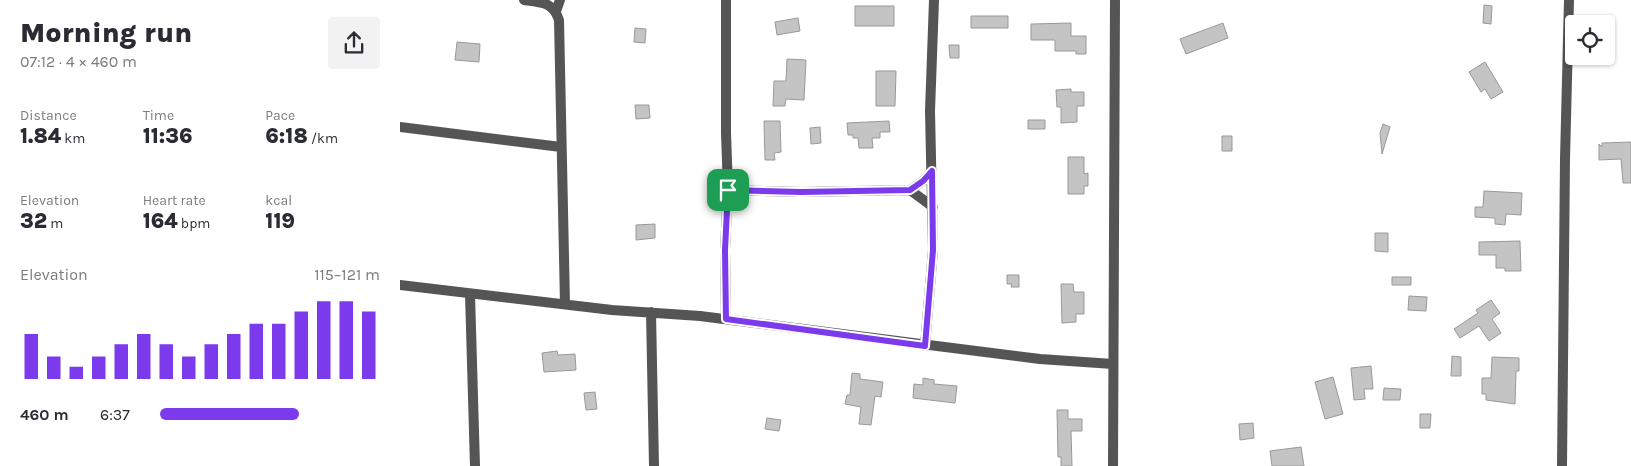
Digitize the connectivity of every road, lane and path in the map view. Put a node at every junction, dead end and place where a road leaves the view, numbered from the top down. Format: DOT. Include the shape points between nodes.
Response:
graph roads {
  1 [pos="524,0"];
  2 [pos="560,0"];
  3 [pos="726,0"];
  4 [pos="934,0"];
  5 [pos="1115,0"];
  6 [pos="1569,0"];
  7 [pos="556,11"];
  8 [pos="400,127"];
  9 [pos="561,147"];
  10 [pos="932,171"];
  11 [pos="728,190"];
  12 [pos="910,190"];
  13 [pos="933,207"];
  14 [pos="400,285"];
  15 [pos="470,294"];
  16 [pos="565,304"];
  17 [pos="651,312"];
  18 [pos="726,319"];
  19 [pos="925,346"];
  20 [pos="1113,364"];
  21 [pos="475,466"];
  22 [pos="654,466"];
  23 [pos="1113,466"];
  24 [pos="1562,466"];
  1 -- 7 [label="street" via="543,2"];
  2 -- 7 [label="street"];
  3 -- 11 [label="street"];
  4 -- 10 [label="street" via="930,111"];
  5 -- 20 [label="street"];
  6 -- 24 [label="street"];
  7 -- 9 [label="street" via="559,20"];
  8 -- 9 [label="street"];
  9 -- 16 [label="street"];
  10 -- 12 [label="street"];
  10 -- 13 [label="street"];
  11 -- 12 [label="street"];
  11 -- 18 [label="street"];
  12 -- 13 [label="street"];
  13 -- 19 [label="street"];
  14 -- 15 [label="street"];
  15 -- 16 [label="street"];
  15 -- 21 [label="street"];
  16 -- 17 [label="street"];
  17 -- 18 [label="street"];
  17 -- 22 [label="street"];
  18 -- 19 [label="street"];
  19 -- 20 [label="street"];
  20 -- 23 [label="street"];
}
